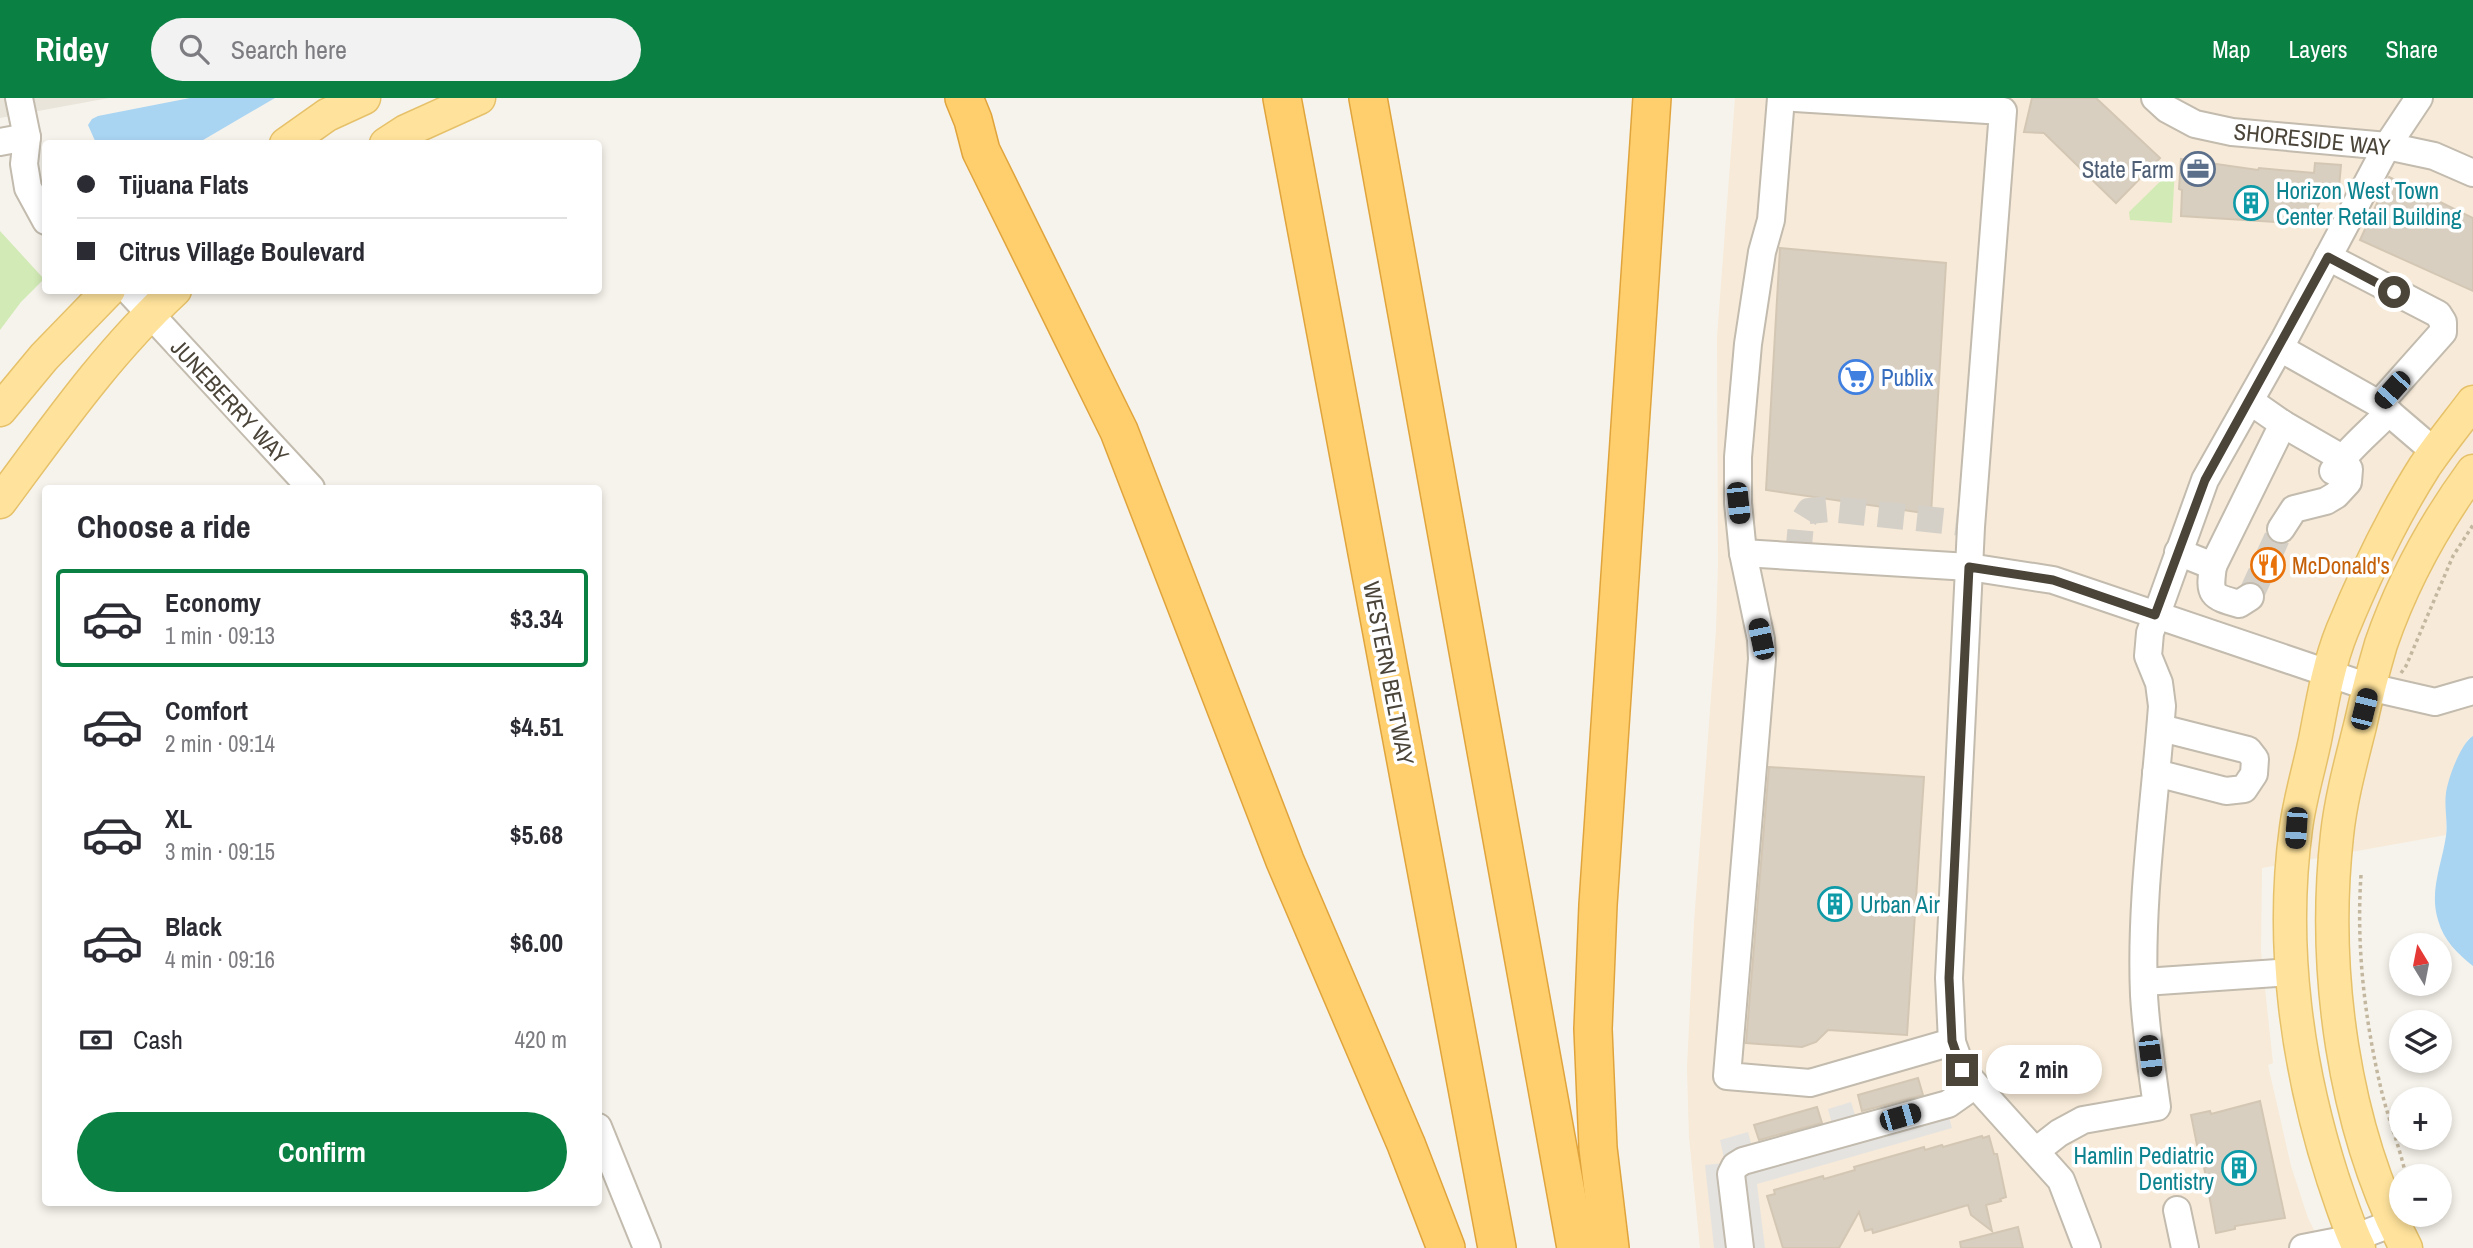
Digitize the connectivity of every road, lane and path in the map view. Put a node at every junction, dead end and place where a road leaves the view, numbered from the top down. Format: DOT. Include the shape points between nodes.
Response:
graph roads {
  1 [pos="19,98"];
  2 [pos="364,98"];
  3 [pos="479,98"];
  4 [pos="949,98"];
  5 [pos="964,98"];
  6 [pos="1282,98"];
  7 [pos="1368,98"];
  8 [pos="1652,98"];
  9 [pos="1781,98"];
  10 [pos="1795,98"];
  11 [pos="2155,98"];
  12 [pos="2419,98"];
  13 [pos="2007,102"];
  14 [pos="1956,103"];
  15 [pos="27,137"];
  16 [pos="292,140"];
  17 [pos="392,140"];
  18 [pos="0,142"];
  19 [pos="2387,146"];
  20 [pos="981,151"];
  21 [pos="42,159"];
  22 [pos="2473,173"];
  23 [pos="42,214"];
  24 [pos="2328,257"];
  25 [pos="105,294"];
  26 [pos="132,294"];
  27 [pos="171,294"];
  28 [pos="150,313"];
  29 [pos="2280,348"];
  30 [pos="2250,401"];
  31 [pos="2473,402"];
  32 [pos="2384,408"];
  33 [pos="0,411"];
  34 [pos="2283,424"];
  35 [pos="2435,452"];
  36 [pos="2342,458"];
  37 [pos="2473,471"];
  38 [pos="307,485"];
  39 [pos="0,502"];
  40 [pos="2473,525"];
  41 [pos="2281,528"];
  42 [pos="1743,552"];
  43 [pos="2178,552"];
  44 [pos="2213,566"];
  45 [pos="1969,567"];
  46 [pos="2250,597"];
  47 [pos="2155,615"];
  48 [pos="2329,674"];
  49 [pos="2379,689"];
  50 [pos="2473,691"];
  51 [pos="2161,728"];
  52 [pos="2156,773"];
  53 [pos="2361,872"];
  54 [pos="2292,972"];
  55 [pos="2144,982"];
  56 [pos="1952,1041"];
  57 [pos="1975,1085"];
  58 [pos="602,1137"];
  59 [pos="2036,1151"];
  60 [pos="2403,1164"];
  61 [pos="2177,1210"];
  62 [pos="2400,1236"];
  63 [pos="2357,1243"];
  64 [pos="2078,1244"];
  65 [pos="647,1248"];
  66 [pos="1446,1248"];
  67 [pos="1497,1248"];
  68 [pos="1576,1248"];
  69 [pos="1610,1248"];
  70 [pos="1740,1248"];
  71 [pos="2185,1248"];
  72 [pos="2303,1248"];
  1 -- 15 [label="street"];
  2 -- 16 [label="main road" via="327,115"];
  3 -- 17 [label="main road"];
  4 -- 20 [label="highway"];
  5 -- 20 [label="highway"];
  6 -- 67 [label="highway, WESTERN BELTWAY"];
  7 -- 68 [label="highway"];
  8 -- 69 [label="highway" via="1593,1029 1598,1149"];
  9 -- 42 [label="street" via="1771,220 1748,344 1738,457"];
  10 -- 14 [label="street"];
  11 -- 19 [label="street, SHORESIDE WAY" via="2195,124 2232,132"];
  12 -- 19 [label="street"];
  13 -- 14 [label="street"];
  13 -- 45 [label="street"];
  15 -- 18 [label="street"];
  15 -- 21 [label="street"];
  15 -- 23 [label="street" via="24,164 28,188"];
  19 -- 22 [label="street, SHORESIDE WAY" via="2434,156"];
  19 -- 24 [label="street"];
  20 -- 66 [label="highway" via="1119,431 1285,861"];
  24 -- 29 [label="street"];
  24 -- 32 [label="street" via="2438,314 2443,322 2442,332"];
  25 -- 33 [label="main road"];
  26 -- 28 [label="street, JUNEBERRY WAY"];
  27 -- 28 [label="main road"];
  28 -- 38 [label="street, JUNEBERRY WAY"];
  28 -- 39 [label="main road" via="95,374"];
  29 -- 30 [label="street"];
  29 -- 32 [label="street"];
  30 -- 34 [label="street"];
  30 -- 43 [label="street" via="2205,480"];
  31 -- 35 [label="main road"];
  32 -- 35 [label="street"];
  32 -- 36 [label="street"];
  34 -- 36 [label="street"];
  34 -- 44 [label="street"];
  35 -- 48 [label="main road" via="2382,541 2341,634"];
  36 -- 41 [label="street" via="2314,502 2294,509"];
  37 -- 49 [label="main road" via="2412,572 2382,643"];
  40 -- 49 [label="path" via="2454,556 2406,666 2389,686"];
  42 -- 45 [label="street"];
  42 -- 56 [label="street" via="1762,659 1727,1076 1810,1083"];
  43 -- 44 [label="street"];
  43 -- 47 [label="street"];
  44 -- 46 [label="street" via="2211,584 2217,598 2239,604"];
  45 -- 47 [label="street" via="2053,580"];
  45 -- 56 [label="street" via="1949,978"];
  47 -- 48 [label="street"];
  47 -- 51 [label="street" via="2148,656 2159,683"];
  48 -- 49 [label="street"];
  48 -- 54 [label="main road" via="2296,828"];
  49 -- 50 [label="street" via="2435,702"];
  49 -- 62 [label="main road" via="2348,775 2337,835 2334,972 2350,1091 2365,1146"];
  51 -- 52 [label="street"];
  51 -- 52 [label="street" via="2248,750 2255,759 2254,774 2244,789 2226,791"];
  52 -- 55 [label="street" via="2144,915"];
  53 -- 60 [label="path" via="2364,999 2383,1096"];
  54 -- 55 [label="street"];
  54 -- 63 [label="main road" via="2309,1095"];
  55 -- 59 [label="street" via="2157,1107 2083,1120"];
  56 -- 57 [label="street" via="1962,1070"];
  57 -- 59 [label="street"];
  57 -- 70 [label="street" via="1948,1104 1743,1160 1731,1174"];
  58 -- 65 [label="street"];
  59 -- 64 [label="street" via="2061,1180"];
  61 -- 71 [label="street"];
  62 -- 63 [label="street"];
  63 -- 72 [label="street"];
}
